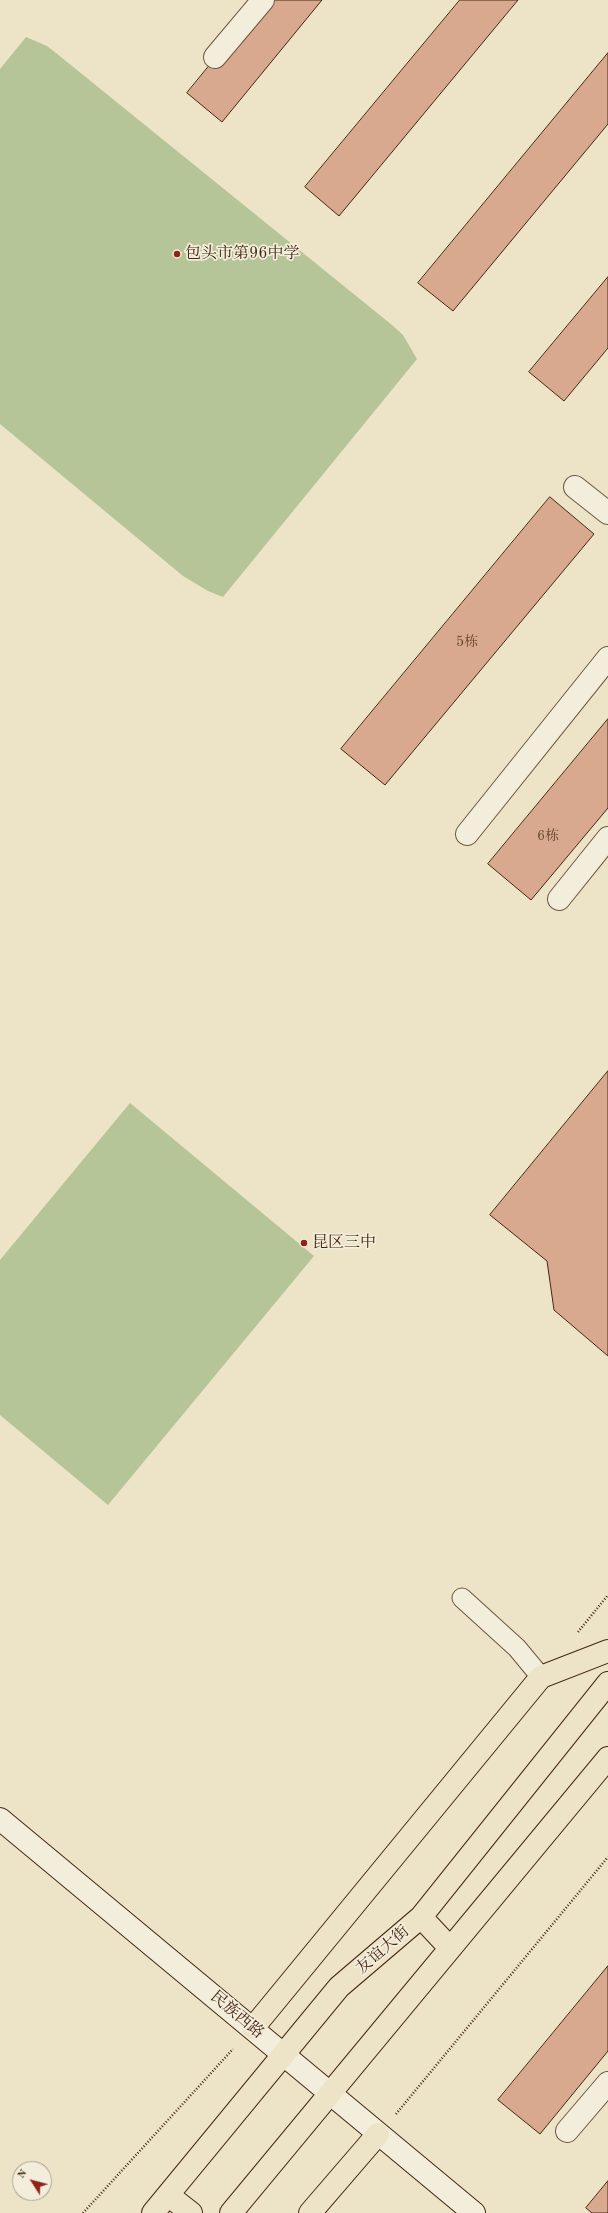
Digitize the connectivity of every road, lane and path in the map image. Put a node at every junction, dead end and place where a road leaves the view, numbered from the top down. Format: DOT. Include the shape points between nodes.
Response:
graph roads {
  1 [pos="262,0"];
  2 [pos="215,57"];
  3 [pos="575,487"];
  4 [pos="604,503"];
  5 [pos="608,658"];
  6 [pos="467,834"];
  7 [pos="608,838"];
  8 [pos="559,899"];
  9 [pos="462,1598"];
  10 [pos="608,1651"];
  11 [pos="541,1677"];
  12 [pos="608,1683"];
  13 [pos="608,1758"];
  14 [pos="0,1819"];
  15 [pos="608,1857"];
  16 [pos="421,1917"];
  17 [pos="450,1948"];
  18 [pos="252,2028"];
  19 [pos="283,2054"];
  20 [pos="608,2083"];
  21 [pos="330,2094"];
  22 [pos="567,2132"];
  23 [pos="378,2134"];
  24 [pos="168,2195"];
  25 [pos="83,2213"];
  26 [pos="153,2213"];
  27 [pos="191,2213"];
  28 [pos="231,2213"];
  29 [pos="310,2213"];
  30 [pos="474,2213"];
  1 -- 2 [label="main road"];
  3 -- 4 [label="main road"];
  5 -- 6 [label="main road"];
  7 -- 8 [label="main road"];
  9 -- 11 [label="lane" via="517,1648"];
  10 -- 11 [label="main road"];
  11 -- 18 [label="main road"];
  12 -- 16 [label="main road, 友谊大街"];
  13 -- 17 [label="main road"];
  14 -- 18 [label="main road, 民族西路"];
  15 -- 23 [label="path"];
  16 -- 17 [label="main road"];
  16 -- 19 [label="main road, 友谊大街" via="339,1987"];
  17 -- 21 [label="main road"];
  18 -- 19 [label="main road, 民族西路"];
  18 -- 25 [label="path"];
  19 -- 21 [label="main road, 民族西路"];
  19 -- 24 [label="main road, 友谊大街"];
  20 -- 22 [label="main road"];
  21 -- 23 [label="main road, 民族西路"];
  21 -- 28 [label="main road"];
  23 -- 29 [label="main road"];
  23 -- 30 [label="main road, 民族西路"];
  24 -- 26 [label="main road, 友谊大街"];
  24 -- 27 [label="main road"];
}
